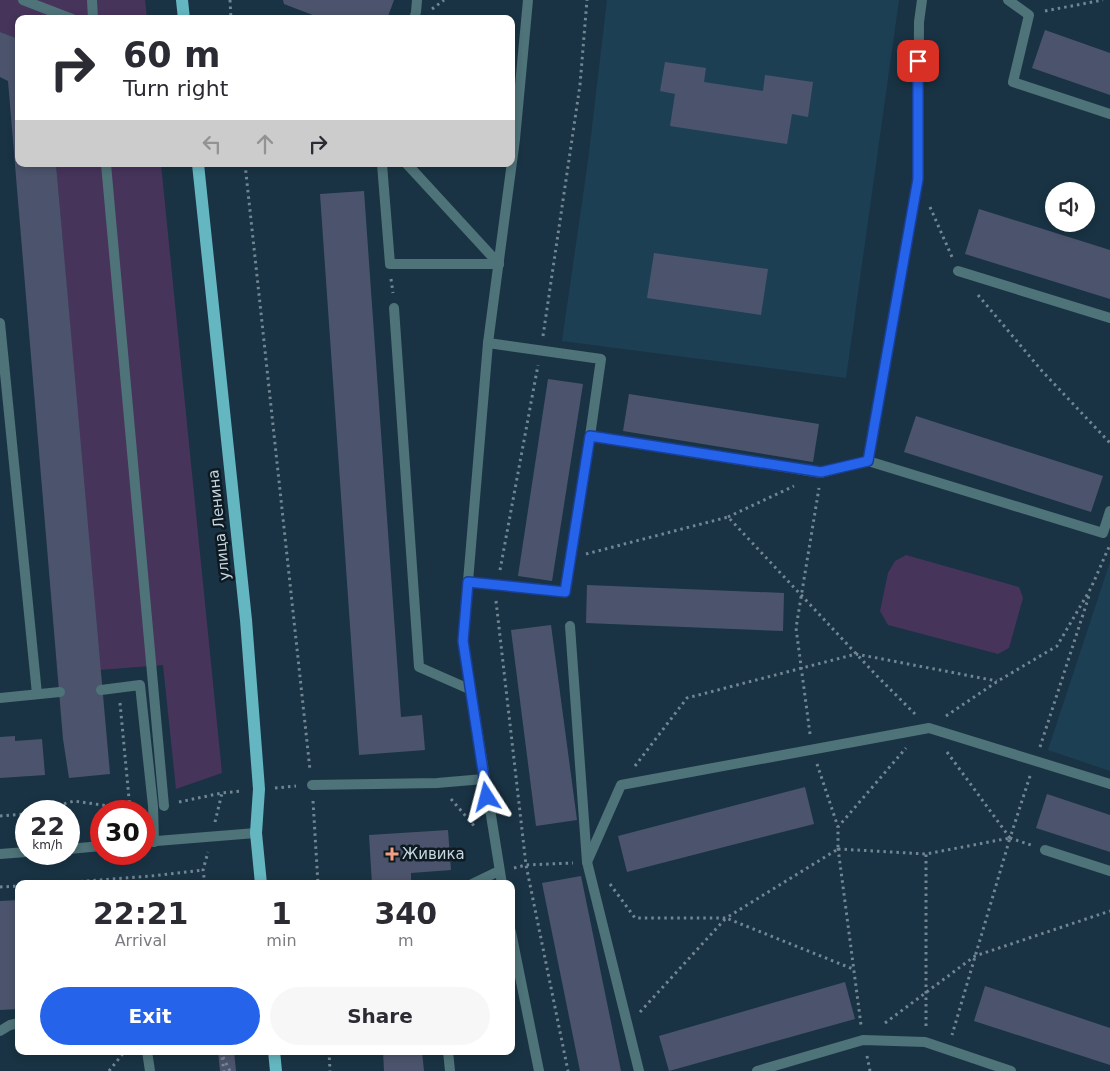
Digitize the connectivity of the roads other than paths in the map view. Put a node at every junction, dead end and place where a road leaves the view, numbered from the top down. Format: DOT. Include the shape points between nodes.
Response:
graph roads {
  1 [pos="23,0"];
  2 [pos="92,0"];
  3 [pos="182,0"];
  4 [pos="417,0"];
  5 [pos="528,0"];
  6 [pos="922,0"];
  7 [pos="1008,0"];
  8 [pos="62,15"];
  9 [pos="93,15"];
  10 [pos="184,15"];
  11 [pos="415,15"];
  12 [pos="1110,114"];
  13 [pos="515,120"];
  14 [pos="106,167"];
  15 [pos="198,167"];
  16 [pos="382,167"];
  17 [pos="410,167"];
  18 [pos="510,167"];
  19 [pos="499,264"];
  20 [pos="958,271"];
  21 [pos="394,308"];
  22 [pos="1110,318"];
  23 [pos="0,323"];
  24 [pos="488,343"];
  25 [pos="3,401"];
  26 [pos="590,436"];
  27 [pos="868,461"];
  28 [pos="1110,511"];
  29 [pos="468,582"];
  30 [pos="570,626"];
  31 [pos="469,689"];
  32 [pos="101,690"];
  33 [pos="60,692"];
  34 [pos="37,694"];
  35 [pos="0,698"];
  36 [pos="484,779"];
  37 [pos="1110,784"];
  38 [pos="312,785"];
  39 [pos="159,806"];
  40 [pos="155,820"];
  41 [pos="256,833"];
  42 [pos="155,841"];
  43 [pos="1045,850"];
  44 [pos="15,853"];
  45 [pos="0,854"];
  46 [pos="587,862"];
  47 [pos="1110,870"];
  48 [pos="499,871"];
  49 [pos="261,880"];
  50 [pos="480,880"];
  51 [pos="501,880"];
  52 [pos="515,952"];
  53 [pos="15,1024"];
  54 [pos="0,1031"];
  55 [pos="148,1055"];
  56 [pos="274,1055"];
  57 [pos="448,1055"];
  58 [pos="150,1071"];
  59 [pos="276,1071"];
  60 [pos="450,1071"];
  61 [pos="539,1071"];
  62 [pos="639,1071"];
  63 [pos="757,1071"];
  64 [pos="1011,1071"];
  1 -- 8 [label="street"];
  2 -- 9 [label="street"];
  3 -- 10 [label="main road"];
  4 -- 11 [label="street"];
  5 -- 13 [label="street"];
  6 -- 27 [label="street" via="919,22 918,179"];
  7 -- 12 [label="street" via="1029,14 1013,82"];
  14 -- 39 [label="street"];
  15 -- 41 [label="main road, улица Ленина" via="246,620 259,789"];
  16 -- 19 [label="street" via="390,264"];
  17 -- 19 [label="street"];
  18 -- 19 [label="street"];
  19 -- 24 [label="street"];
  20 -- 22 [label="street"];
  21 -- 31 [label="street" via="420,666"];
  23 -- 25 [label="street"];
  24 -- 26 [label="street" via="601,359"];
  24 -- 29 [label="street"];
  25 -- 34 [label="street"];
  26 -- 27 [label="street" via="821,472"];
  26 -- 29 [label="street" via="565,592"];
  27 -- 28 [label="street" via="1103,532"];
  29 -- 31 [label="street" via="463,641"];
  30 -- 46 [label="street"];
  31 -- 36 [label="street"];
  32 -- 39 [label="street" via="140,686"];
  33 -- 34 [label="street"];
  34 -- 35 [label="street"];
  36 -- 38 [label="street"];
  36 -- 48 [label="street"];
  37 -- 46 [label="street" via="929,728 621,785"];
  39 -- 40 [label="street"];
  41 -- 42 [label="street"];
  41 -- 49 [label="main road, улица Ленина"];
  43 -- 47 [label="street"];
  44 -- 45 [label="street"];
  46 -- 62 [label="street"];
  48 -- 50 [label="street"];
  48 -- 51 [label="street"];
  52 -- 61 [label="street"];
  53 -- 54 [label="street"];
  55 -- 58 [label="street"];
  56 -- 59 [label="main road"];
  57 -- 60 [label="street"];
  63 -- 64 [label="street" via="863,1040 925,1042"];
}
